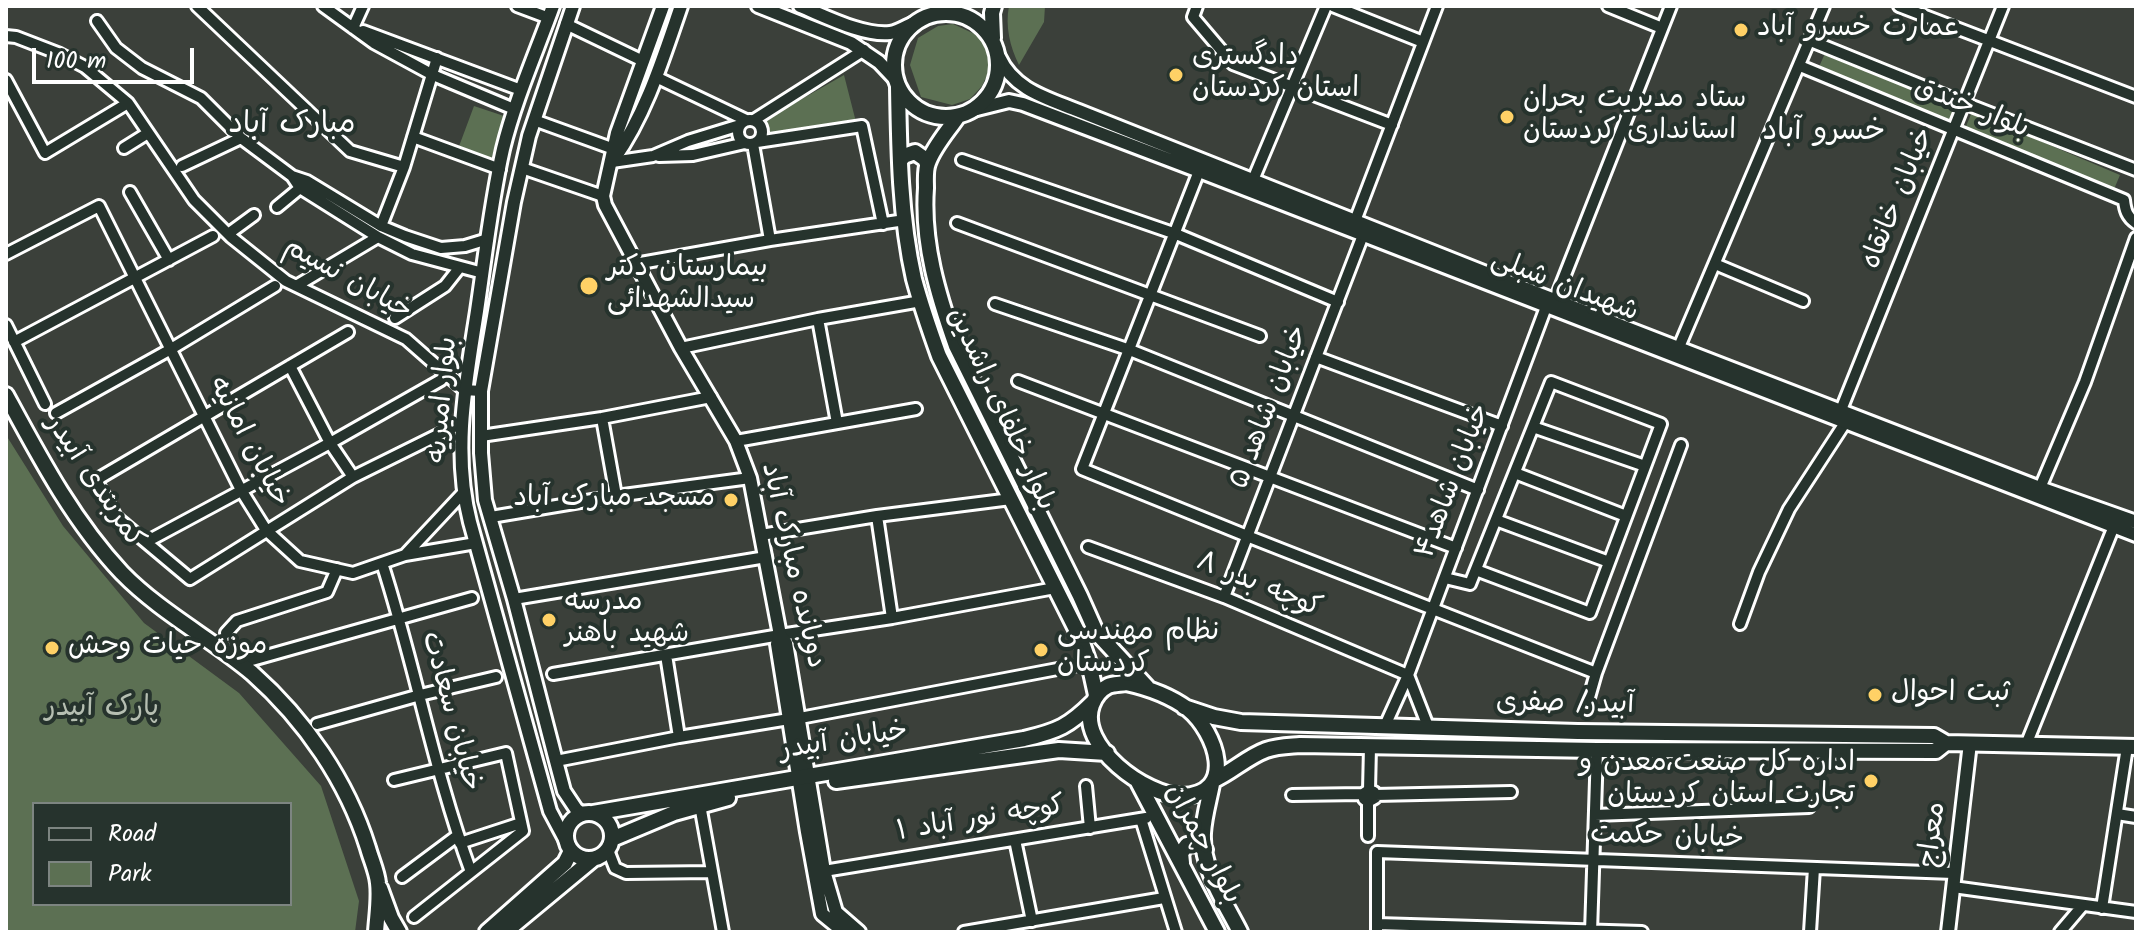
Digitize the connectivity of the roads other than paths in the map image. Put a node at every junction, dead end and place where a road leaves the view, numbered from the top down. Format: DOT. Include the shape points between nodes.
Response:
graph roads {
  1 [pos="197,6"];
  2 [pos="323,6"];
  3 [pos="363,6"];
  4 [pos="517,6"];
  5 [pos="573,6"];
  6 [pos="663,6"];
  7 [pos="681,6"];
  8 [pos="758,6"];
  9 [pos="800,6"];
  10 [pos="951,6"];
  11 [pos="994,6"];
  12 [pos="1197,6"];
  13 [pos="1326,6"];
  14 [pos="1333,6"];
  15 [pos="1437,6"];
  16 [pos="1608,6"];
  17 [pos="1671,6"];
  18 [pos="1824,6"];
  19 [pos="1899,6"];
  20 [pos="2003,6"];
  21 [pos="551,12"];
  22 [pos="935,13"];
  23 [pos="97,21"];
  24 [pos="914,23"];
  25 [pos="566,24"];
  26 [pos="353,28"];
  27 [pos="1662,28"];
  28 [pos="6,36"];
  29 [pos="1811,41"];
  30 [pos="1990,41"];
  31 [pos="994,42"];
  32 [pos="1423,42"];
  33 [pos="864,50"];
  34 [pos="999,57"];
  35 [pos="437,58"];
  36 [pos="643,61"];
  37 [pos="1800,66"];
  38 [pos="433,75"];
  39 [pos="656,77"];
  40 [pos="6,80"];
  41 [pos="897,84"];
  42 [pos="1292,86"];
  43 [pos="521,90"];
  44 [pos="2136,97"];
  45 [pos="1054,101"];
  46 [pos="128,103"];
  47 [pos="1964,103"];
  48 [pos="514,109"];
  49 [pos="973,110"];
  50 [pos="1050,115"];
  51 [pos="958,116"];
  52 [pos="534,120"];
  53 [pos="747,122"];
  54 [pos="1392,125"];
  55 [pos="1954,129"];
  56 [pos="148,133"];
  57 [pos="413,137"];
  58 [pos="241,138"];
  59 [pos="752,143"];
  60 [pos="124,148"];
  61 [pos="613,156"];
  62 [pos="653,156"];
  63 [pos="962,160"];
  64 [pos="900,161"];
  65 [pos="927,164"];
  66 [pos="182,166"];
  67 [pos="404,167"];
  68 [pos="522,168"];
  69 [pos="500,169"];
  70 [pos="2135,170"];
  71 [pos="1199,171"];
  72 [pos="292,176"];
  73 [pos="1253,180"];
  74 [pos="300,188"];
  75 [pos="130,192"];
  76 [pos="603,196"];
  77 [pos="494,198"];
  78 [pos="514,202"];
  79 [pos="277,207"];
  80 [pos="254,215"];
  81 [pos="905,220"];
  82 [pos="1355,221"];
  83 [pos="957,223"];
  84 [pos="2136,223"];
  85 [pos="883,224"];
  86 [pos="379,232"];
  87 [pos="228,234"];
  88 [pos="1176,234"];
  89 [pos="1363,235"];
  90 [pos="213,236"];
  91 [pos="2136,238"];
  92 [pos="488,239"];
  93 [pos="770,240"];
  94 [pos="6,254"];
  95 [pos="169,260"];
  96 [pos="635,264"];
  97 [pos="1715,264"];
  98 [pos="460,267"];
  99 [pos="483,273"];
  100 [pos="135,278"];
  101 [pos="275,286"];
  102 [pos="296,286"];
  103 [pos="1152,295"];
  104 [pos="921,301"];
  105 [pos="1803,301"];
  106 [pos="1338,302"];
  107 [pos="1551,303"];
  108 [pos="995,304"];
  109 [pos="395,318"];
  110 [pos="818,319"];
  111 [pos="6,325"];
  112 [pos="348,332"];
  113 [pos="1260,336"];
  114 [pos="14,342"];
  115 [pos="1679,347"];
  116 [pos="681,348"];
  117 [pos="171,349"];
  118 [pos="1130,350"];
  119 [pos="1316,357"];
  120 [pos="290,366"];
  121 [pos="441,380"];
  122 [pos="1018,381"];
  123 [pos="464,390"];
  124 [pos="481,391"];
  125 [pos="6,395"];
  126 [pos="711,397"];
  127 [pos="45,404"];
  128 [pos="916,409"];
  129 [pos="56,413"];
  130 [pos="1105,413"];
  131 [pos="204,415"];
  132 [pos="1294,416"];
  133 [pos="1843,416"];
  134 [pos="602,418"];
  135 [pos="462,423"];
  136 [pos="837,423"];
  137 [pos="1502,426"];
  138 [pos="1533,427"];
  139 [pos="481,436"];
  140 [pos="736,441"];
  141 [pos="330,443"];
  142 [pos="1681,445"];
  143 [pos="1645,466"];
  144 [pos="1515,473"];
  145 [pos="353,477"];
  146 [pos="1270,477"];
  147 [pos="750,478"];
  148 [pos="2040,488"];
  149 [pos="241,490"];
  150 [pos="1478,490"];
  151 [pos="463,493"];
  152 [pos="616,496"];
  153 [pos="1011,499"];
  154 [pos="877,516"];
  155 [pos="1626,516"];
  156 [pos="491,517"];
  157 [pos="1496,520"];
  158 [pos="2136,522"];
  159 [pos="2114,526"];
  160 [pos="266,530"];
  161 [pos="761,535"];
  162 [pos="2136,535"];
  163 [pos="1247,536"];
  164 [pos="146,542"];
  165 [pos="476,543"];
  166 [pos="1088,547"];
  167 [pos="1456,548"];
  168 [pos="405,555"];
  169 [pos="766,557"];
  170 [pos="1609,562"];
  171 [pos="382,563"];
  172 [pos="337,569"];
  173 [pos="1476,570"];
  174 [pos="1445,578"];
  175 [pos="1055,588"];
  176 [pos="1224,597"];
  177 [pos="472,598"];
  178 [pos="514,599"];
  179 [pos="1433,608"];
  180 [pos="400,617"];
  181 [pos="892,618"];
  182 [pos="1740,624"];
  183 [pos="1096,632"];
  184 [pos="226,633"];
  185 [pos="780,635"];
  186 [pos="1080,637"];
  187 [pos="666,655"];
  188 [pos="252,660"];
  189 [pos="1089,663"];
  190 [pos="1596,673"];
  191 [pos="553,674"];
  192 [pos="1408,675"];
  193 [pos="496,677"];
  194 [pos="1147,687"];
  195 [pos="420,695"];
  196 [pos="1095,699"];
  197 [pos="1588,701"];
  198 [pos="1184,707"];
  199 [pos="794,719"];
  200 [pos="317,724"];
  201 [pos="1384,728"];
  202 [pos="1429,729"];
  203 [pos="679,737"];
  204 [pos="1946,743"];
  205 [pos="1970,743"];
  206 [pos="2026,745"];
  207 [pos="1370,747"];
  208 [pos="2132,747"];
  209 [pos="1597,750"];
  210 [pos="1107,753"];
  211 [pos="556,761"];
  212 [pos="439,768"];
  213 [pos="394,780"];
  214 [pos="804,781"];
  215 [pos="1138,782"];
  216 [pos="1213,782"];
  217 [pos="1086,786"];
  218 [pos="1511,792"];
  219 [pos="1292,795"];
  220 [pos="1369,795"];
  221 [pos="700,805"];
  222 [pos="1809,807"];
  223 [pos="588,813"];
  224 [pos="2117,814"];
  225 [pos="1595,815"];
  226 [pos="2136,817"];
  227 [pos="521,823"];
  228 [pos="1090,828"];
  229 [pos="1368,836"];
  230 [pos="459,840"];
  231 [pos="1015,840"];
  232 [pos="610,844"];
  233 [pos="569,846"];
  234 [pos="1205,850"];
  235 [pos="593,859"];
  236 [pos="1593,860"];
  237 [pos="1182,863"];
  238 [pos="1814,868"];
  239 [pos="824,871"];
  240 [pos="471,872"];
  241 [pos="712,872"];
  242 [pos="1954,873"];
  243 [pos="402,877"];
  244 [pos="378,882"];
  245 [pos="1953,887"];
  246 [pos="1164,898"];
  247 [pos="2083,905"];
  248 [pos="2102,908"];
  249 [pos="2136,912"];
  250 [pos="414,917"];
  251 [pos="1032,921"];
  252 [pos="1377,928"];
  253 [pos="1591,931"];
  254 [pos="376,932"];
  255 [pos="399,932"];
  256 [pos="487,932"];
  257 [pos="505,932"];
  258 [pos="723,932"];
  259 [pos="844,932"];
  260 [pos="859,932"];
  261 [pos="964,932"];
  262 [pos="1176,932"];
  263 [pos="1217,932"];
  264 [pos="1240,932"];
  265 [pos="1642,932"];
  266 [pos="1810,932"];
  267 [pos="1948,932"];
  268 [pos="2060,932"];
  1 -- 67 [label="street" via="350,151"];
  2 -- 26 [label="street"];
  3 -- 26 [label="street"];
  4 -- 21 [label="street"];
  5 -- 25 [label="street, بلوار امیریه"];
  6 -- 36 [label="street"];
  7 -- 39 [label="street"];
  8 -- 33 [label="street"];
  9 -- 24 [label="street" via="876,32 892,33"];
  10 -- 22 [label="main road"];
  11 -- 31 [label="main road"];
  12 -- 42 [label="street" via="1193,17 1233,64"];
  13 -- 42 [label="street"];
  14 -- 32 [label="street"];
  15 -- 32 [label="street"];
  16 -- 27 [label="street"];
  17 -- 27 [label="street, خیابان شاهد۴"];
  18 -- 29 [label="street"];
  19 -- 30 [label="street"];
  20 -- 30 [label="street, خیابان خانقاه"];
  21 -- 43 [label="street, بلوار امیریه"];
  22 -- 24 [label="main road"];
  22 -- 31 [label="main road" via="976,21"];
  23 -- 58 [label="street" via="116,48 142,68 201,98"];
  24 -- 41 [label="main road" via="896,49"];
  25 -- 36 [label="street"];
  25 -- 52 [label="street, بلوار امیریه"];
  26 -- 35 [label="street"];
  26 -- 38 [label="street"];
  27 -- 107 [label="street, خیابان شاهد۴"];
  28 -- 46 [label="street, خیابان نسیم" via="85,67"];
  29 -- 37 [label="street"];
  29 -- 47 [label="street, بلوار خندق"];
  30 -- 44 [label="street"];
  30 -- 47 [label="street, خیابان خانقاه"];
  31 -- 34 [label="main road"];
  32 -- 54 [label="street"];
  33 -- 41 [label="street"];
  33 -- 53 [label="street"];
  34 -- 45 [label="street, شهیدان شبلی" via="1006,72"];
  34 -- 49 [label="main road" via="994,88"];
  35 -- 38 [label="street"];
  35 -- 43 [label="street"];
  36 -- 61 [label="street"];
  37 -- 55 [label="street, بلوار خندق"];
  37 -- 97 [label="street"];
  38 -- 48 [label="street"];
  38 -- 57 [label="street"];
  39 -- 53 [label="street"];
  39 -- 61 [label="street" via="625,143"];
  40 -- 46 [label="street" via="45,153"];
  41 -- 51 [label="main road" via="917,109"];
  41 -- 64 [label="main road, بلوار خلفای راشدین"];
  42 -- 54 [label="street"];
  42 -- 73 [label="street"];
  43 -- 48 [label="street, بلوار امیریه"];
  45 -- 50 [label="street" via="1047,105"];
  45 -- 73 [label="street, شهیدان شبلی"];
  46 -- 56 [label="street, خیابان نسیم"];
  47 -- 55 [label="street, خیابان خانقاه"];
  47 -- 70 [label="street, بلوار خندق"];
  48 -- 69 [label="street, بلوار امیریه"];
  49 -- 50 [label="street, شهیدان شبلی" via="1009,101"];
  49 -- 51 [label="main road"];
  50 -- 71 [label="street, شهیدان شبلی"];
  51 -- 65 [label="main road, بلوار خلفای راشدین"];
  52 -- 61 [label="street"];
  52 -- 68 [label="street, بلوار امیریه"];
  53 -- 59 [label="street" via="738,133"];
  53 -- 59 [label="street" via="760,125 763,132"];
  53 -- 62 [label="street"];
  54 -- 82 [label="street"];
  55 -- 84 [label="street, بلوار خندق" via="2124,200"];
  55 -- 133 [label="street, خیابان خانقاه"];
  56 -- 60 [label="street"];
  56 -- 87 [label="street, خیابان نسیم" via="194,200"];
  57 -- 67 [label="street"];
  57 -- 69 [label="street"];
  58 -- 66 [label="street"];
  58 -- 72 [label="street"];
  59 -- 62 [label="street" via="693,155"];
  59 -- 85 [label="street" via="862,126"];
  59 -- 93 [label="street"];
  61 -- 62 [label="street"];
  61 -- 76 [label="street"];
  63 -- 88 [label="street"];
  64 -- 65 [label="main road" via="915,152"];
  64 -- 81 [label="main road, بلوار خلفای راشدین"];
  65 -- 183 [label="main road, بلوار خلفای راشدین" via="927,243 956,346"];
  67 -- 86 [label="street"];
  68 -- 76 [label="street"];
  68 -- 78 [label="street, بلوار امیریه"];
  69 -- 77 [label="street, بلوار امیریه"];
  71 -- 88 [label="street"];
  71 -- 89 [label="street, شهیدان شبلی"];
  72 -- 74 [label="street"];
  72 -- 86 [label="street"];
  73 -- 82 [label="street, شهیدان شبلی"];
  74 -- 79 [label="street"];
  74 -- 86 [label="street"];
  75 -- 95 [label="street"];
  76 -- 96 [label="street, دوبانده مبارک آباد"];
  77 -- 78 [label="street"];
  77 -- 92 [label="street, بلوار امیریه"];
  78 -- 124 [label="street, بلوار امیریه"];
  80 -- 87 [label="street"];
  81 -- 85 [label="street"];
  81 -- 104 [label="main road, بلوار خلفای راشدین"];
  82 -- 107 [label="street, شهیدان شبلی"];
  83 -- 103 [label="street"];
  85 -- 93 [label="street"];
  86 -- 92 [label="street" via="441,248"];
  86 -- 98 [label="street" via="412,254"];
  86 -- 102 [label="street"];
  87 -- 102 [label="street, خیابان نسیم"];
  88 -- 103 [label="street"];
  88 -- 106 [label="street"];
  89 -- 106 [label="street, خیابان شاهد ۵"];
  89 -- 107 [label="street, شهیدان شبلی"];
  90 -- 95 [label="street"];
  91 -- 148 [label="street" via="2085,382"];
  92 -- 99 [label="street, بلوار امیریه"];
  93 -- 96 [label="street"];
  94 -- 100 [label="street, خیابان امانیه" via="99,206"];
  95 -- 100 [label="street"];
  96 -- 116 [label="street, دوبانده مبارک آباد"];
  97 -- 105 [label="street"];
  97 -- 115 [label="street"];
  98 -- 99 [label="street"];
  98 -- 109 [label="street" via="445,286"];
  99 -- 123 [label="street, بلوار امیریه"];
  100 -- 114 [label="street"];
  100 -- 117 [label="street, خیابان امانیه"];
  101 -- 117 [label="street"];
  102 -- 123 [label="street, خیابان نسیم" via="406,339"];
  103 -- 113 [label="street"];
  103 -- 118 [label="street"];
  104 -- 110 [label="street"];
  104 -- 153 [label="main road, بلوار خلفای راشدین" via="939,356"];
  106 -- 119 [label="street, خیابان شاهد ۵"];
  107 -- 115 [label="street, شهیدان شبلی"];
  107 -- 133 [label="street, شهیدان شبلی"];
  107 -- 137 [label="street, خیابان شاهد۴"];
  108 -- 118 [label="street"];
  110 -- 116 [label="street"];
  110 -- 136 [label="street"];
  111 -- 114 [label="street"];
  112 -- 120 [label="street"];
  114 -- 127 [label="street"];
  115 -- 133 [label="street, شهیدان شبلی"];
  116 -- 126 [label="street, دوبانده مبارک آباد"];
  117 -- 129 [label="street"];
  117 -- 131 [label="street, خیابان امانیه"];
  118 -- 130 [label="street"];
  118 -- 132 [label="street"];
  119 -- 132 [label="street, خیابان شاهد ۵"];
  119 -- 137 [label="street"];
  120 -- 131 [label="street"];
  120 -- 141 [label="street"];
  121 -- 141 [label="street"];
  122 -- 130 [label="street"];
  123 -- 124 [label="street"];
  123 -- 135 [label="street, بلوار امیریه"];
  124 -- 139 [label="street, بلوار امیریه"];
  125 -- 244 [label="main road, کمربندی آبیدر" via="68,502 122,573 253,674 323,752 348,796"];
  126 -- 134 [label="street"];
  126 -- 140 [label="street, دوبانده مبارک آباد"];
  128 -- 136 [label="street"];
  130 -- 146 [label="street"];
  130 -- 163 [label="street" via="1082,469"];
  131 -- 149 [label="street, خیابان امانیه"];
  131 -- 164 [label="street" via="96,480 116,517"];
  132 -- 146 [label="street, خیابان شاهد ۵"];
  132 -- 150 [label="street"];
  133 -- 148 [label="street, شهیدان شبلی"];
  133 -- 159 [label="street, شهیدان شبلی"];
  133 -- 182 [label="street, خیابان خانقاه" via="1789,509"];
  134 -- 139 [label="street"];
  134 -- 152 [label="street"];
  135 -- 145 [label="street"];
  135 -- 151 [label="street, بلوار امیریه"];
  136 -- 140 [label="street"];
  137 -- 150 [label="street, خیابان شاهد۴"];
  138 -- 143 [label="street"];
  138 -- 143 [label="street" via="1551,382 1661,424"];
  138 -- 144 [label="street"];
  139 -- 156 [label="street, بلوار امیریه" via="482,481"];
  140 -- 147 [label="street, دوبانده مبارک آباد"];
  141 -- 145 [label="street"];
  141 -- 149 [label="street"];
  142 -- 190 [label="street"];
  143 -- 155 [label="street"];
  144 -- 155 [label="street"];
  144 -- 157 [label="street"];
  145 -- 160 [label="street"];
  146 -- 163 [label="street, خیابان شاهد ۵"];
  146 -- 167 [label="street"];
  147 -- 152 [label="street"];
  147 -- 161 [label="street, دوبانده مبارک آباد"];
  148 -- 158 [label="street, شهیدان شبلی"];
  149 -- 160 [label="street, خیابان امانیه"];
  149 -- 164 [label="street"];
  150 -- 167 [label="street, خیابان شاهد۴"];
  151 -- 165 [label="street, بلوار امیریه"];
  151 -- 168 [label="street, خیابان امانیه"];
  152 -- 156 [label="street"];
  153 -- 154 [label="street"];
  153 -- 175 [label="main road, بلوار خلفای راشدین"];
  154 -- 161 [label="street"];
  154 -- 181 [label="street"];
  155 -- 170 [label="street"];
  156 -- 178 [label="street, بلوار امیریه"];
  157 -- 170 [label="street"];
  157 -- 173 [label="street"];
  159 -- 162 [label="street, شهیدان شبلی"];
  159 -- 206 [label="street"];
  160 -- 164 [label="street" via="190,579"];
  160 -- 172 [label="street, خیابان امانیه" via="300,561"];
  161 -- 169 [label="street, دوبانده مبارک آباد"];
  163 -- 176 [label="street, خیابان شاهد ۵"];
  163 -- 179 [label="street"];
  165 -- 168 [label="street"];
  165 -- 233 [label="street, بلوار امیریه" via="550,811"];
  166 -- 176 [label="street, کوچه بدر ۸"];
  167 -- 174 [label="street, خیابان شاهد۴"];
  168 -- 171 [label="street, خیابان امانیه"];
  169 -- 178 [label="street"];
  169 -- 185 [label="street, دوبانده مبارک آباد"];
  170 -- 173 [label="street" via="1590,613"];
  171 -- 172 [label="street, خیابان امانیه" via="353,573"];
  171 -- 180 [label="street, خیابان سعادت"];
  172 -- 184 [label="street" via="327,592 237,621"];
  173 -- 174 [label="street" via="1470,584"];
  174 -- 179 [label="street, خیابان شاهد۴"];
  175 -- 181 [label="street"];
  175 -- 186 [label="main road, بلوار خلفای راشدین"];
  176 -- 192 [label="street, کوچه بدر ۸"];
  177 -- 180 [label="street"];
  178 -- 211 [label="street, بلوار امیریه"];
  179 -- 190 [label="street"];
  179 -- 192 [label="street, خیابان شاهد۴"];
  180 -- 188 [label="street"];
  180 -- 195 [label="street, خیابان سعادت"];
  181 -- 185 [label="street"];
  183 -- 186 [label="main road" via="1090,642"];
  183 -- 194 [label="main road, بلوار خلفای راشدین"];
  185 -- 187 [label="street"];
  185 -- 199 [label="street, دوبانده مبارک آباد" via="786,643"];
  186 -- 189 [label="main road, بلوار خلفای راشدین"];
  187 -- 191 [label="street"];
  187 -- 203 [label="street"];
  189 -- 196 [label="main road, بلوار خلفای راشدین"];
  189 -- 199 [label="street"];
  190 -- 197 [label="street"];
  192 -- 201 [label="street, خیابان شاهد۴"];
  192 -- 202 [label="street"];
  193 -- 195 [label="street"];
  194 -- 196 [label="main road" via="1108,686"];
  194 -- 198 [label="main road"];
  195 -- 200 [label="street"];
  195 -- 212 [label="street, خیابان سعادت"];
  196 -- 210 [label="main road" via="1092,728"];
  196 -- 214 [label="main road, خیابان آبیدر" via="1074,721 1053,732"];
  198 -- 201 [label="main road, آبیدر/ صفری" via="1241,722"];
  198 -- 216 [label="main road" via="1216,750"];
  199 -- 203 [label="street"];
  199 -- 214 [label="street, دوبانده مبارک آباد"];
  201 -- 202 [label="main road, آبیدر/ صفری"];
  202 -- 204 [label="main road, آبیدر/ صفری" via="1934,736"];
  203 -- 211 [label="street"];
  204 -- 205 [label="main road, آبیدر/ صفری"];
  204 -- 209 [label="main road, آبیدر/ صفری" via="1936,751"];
  205 -- 206 [label="main road, آبیدر/ صفری"];
  205 -- 242 [label="street, معراج"];
  206 -- 208 [label="main road, آبیدر/ صفری"];
  207 -- 209 [label="main road, آبیدر/ صفری"];
  207 -- 216 [label="main road, آبیدر/ صفری" via="1278,746"];
  207 -- 220 [label="street"];
  208 -- 224 [label="street"];
  209 -- 225 [label="street"];
  210 -- 214 [label="main road, خیابان آبیدر" via="1059,750"];
  210 -- 215 [label="main road"];
  211 -- 223 [label="street, بلوار امیریه" via="564,791 576,809"];
  212 -- 213 [label="street"];
  212 -- 227 [label="street" via="506,753"];
  212 -- 230 [label="street, خیابان سعادت"];
  214 -- 221 [label="main road, خیابان آبیدر"];
  214 -- 223 [label="main road, خیابان آبیدر"];
  214 -- 239 [label="street"];
  214 -- 259 [label="street" via="822,914"];
  215 -- 216 [label="main road" via="1181,796"];
  215 -- 237 [label="main road, بلوار چمران"];
  216 -- 234 [label="main road, بلوار چمران"];
  217 -- 228 [label="street"];
  218 -- 220 [label="street"];
  219 -- 220 [label="street"];
  220 -- 229 [label="street"];
  221 -- 232 [label="main road, خیابان آبیدر" via="653,821"];
  221 -- 241 [label="street"];
  222 -- 225 [label="street"];
  223 -- 232 [label="main road" via="600,815 610,826"];
  223 -- 233 [label="main road" via="571,821"];
  224 -- 226 [label="street"];
  224 -- 248 [label="street"];
  225 -- 236 [label="street"];
  227 -- 230 [label="street"];
  227 -- 240 [label="street" via="523,831"];
  228 -- 231 [label="street, کوچه نور آباد ۱"];
  228 -- 246 [label="street, کوچه نور آباد ۱" via="1143,819"];
  230 -- 240 [label="street, خیابان سعادت"];
  230 -- 243 [label="street"];
  231 -- 239 [label="street, کوچه نور آباد ۱"];
  231 -- 251 [label="street"];
  232 -- 235 [label="main road"];
  232 -- 241 [label="street" via="615,868 626,873"];
  233 -- 235 [label="main road"];
  233 -- 256 [label="main road" via="565,863"];
  234 -- 237 [label="main road" via="1187,845"];
  234 -- 264 [label="main road, بلوار چمران"];
  235 -- 257 [label="main road"];
  236 -- 238 [label="street, خیابان حکمت"];
  236 -- 252 [label="street, خیابان حکمت" via="1377,852"];
  236 -- 253 [label="street"];
  237 -- 263 [label="main road, بلوار چمران"];
  238 -- 242 [label="street, خیابان حکمت"];
  238 -- 266 [label="street"];
  239 -- 260 [label="street" via="836,912"];
  240 -- 250 [label="street"];
  241 -- 258 [label="street"];
  242 -- 245 [label="street, معراج"];
  244 -- 254 [label="main road, کمربندی آبیدر"];
  244 -- 255 [label="main road"];
  245 -- 247 [label="street"];
  245 -- 267 [label="street, معراج"];
  246 -- 251 [label="street"];
  246 -- 262 [label="street"];
  247 -- 248 [label="street"];
  247 -- 268 [label="street"];
  248 -- 249 [label="street"];
  251 -- 261 [label="street"];
  252 -- 253 [label="street"];
  253 -- 265 [label="street"];
}
